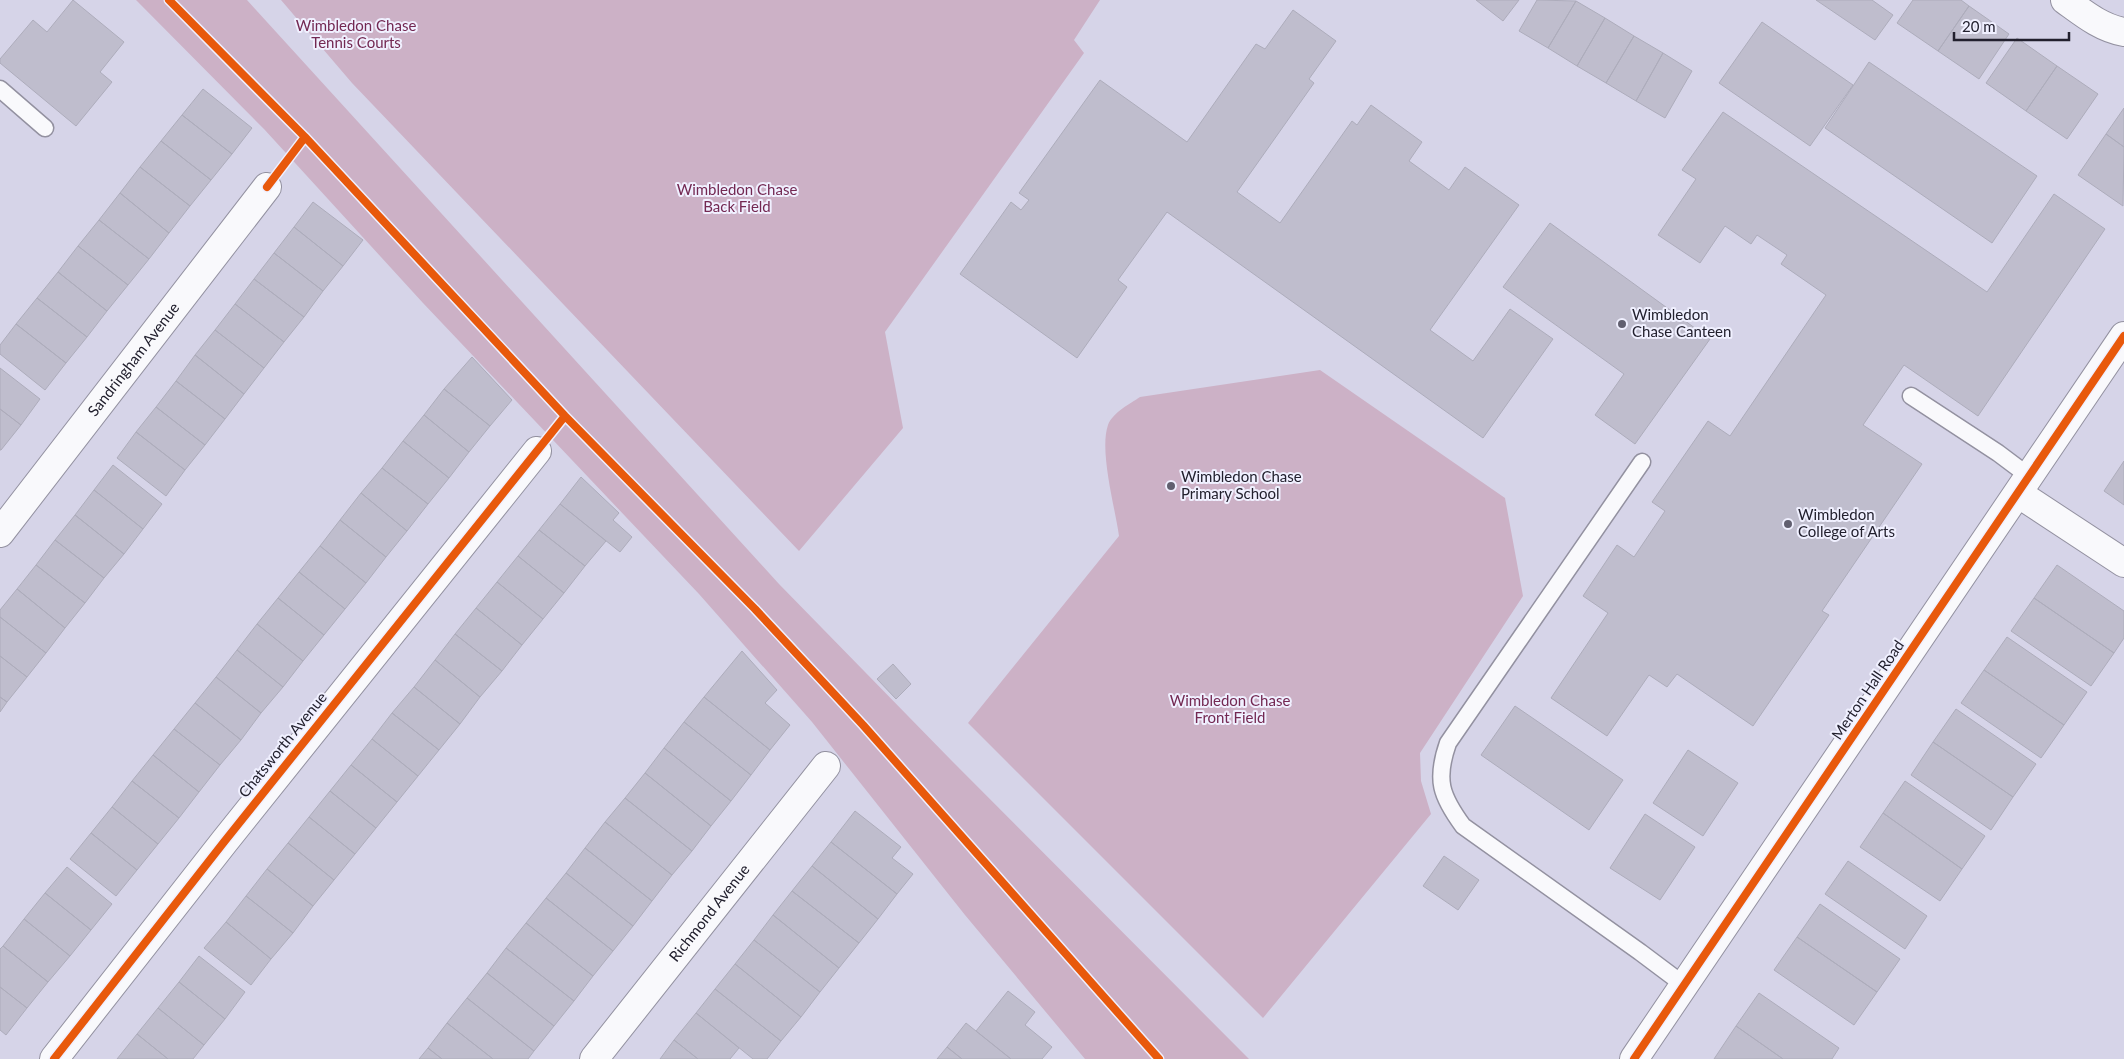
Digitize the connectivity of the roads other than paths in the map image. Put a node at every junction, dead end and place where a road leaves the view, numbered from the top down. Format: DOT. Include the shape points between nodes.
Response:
graph roads {
  1 [pos="2065,0"];
  2 [pos="2124,32"];
  3 [pos="0,89"];
  4 [pos="46,128"];
  5 [pos="267,187"];
  6 [pos="2124,336"];
  7 [pos="1911,396"];
  8 [pos="537,451"];
  9 [pos="1642,462"];
  10 [pos="2025,485"];
  11 [pos="0,534"];
  12 [pos="2124,563"];
  13 [pos="826,766"];
  14 [pos="1684,986"];
  15 [pos="54,1059"];
  16 [pos="594,1059"];
  17 [pos="1634,1059"];
  1 -- 2 [label="street" via="2092,19"];
  3 -- 4 [label="lane"];
  5 -- 11 [label="street, Sandringham Avenue"];
  6 -- 10 [label="street, Merton Hall Road"];
  7 -- 10 [label="lane" via="1998,453"];
  8 -- 15 [label="street, Chatsworth Avenue"];
  9 -- 14 [label="lane" via="1448,743 1441,762 1440,784 1447,804 1462,826"];
  10 -- 12 [label="street"];
  10 -- 14 [label="street, Merton Hall Road"];
  13 -- 16 [label="street, Richmond Avenue"];
  14 -- 17 [label="street, Merton Hall Road"];
}
